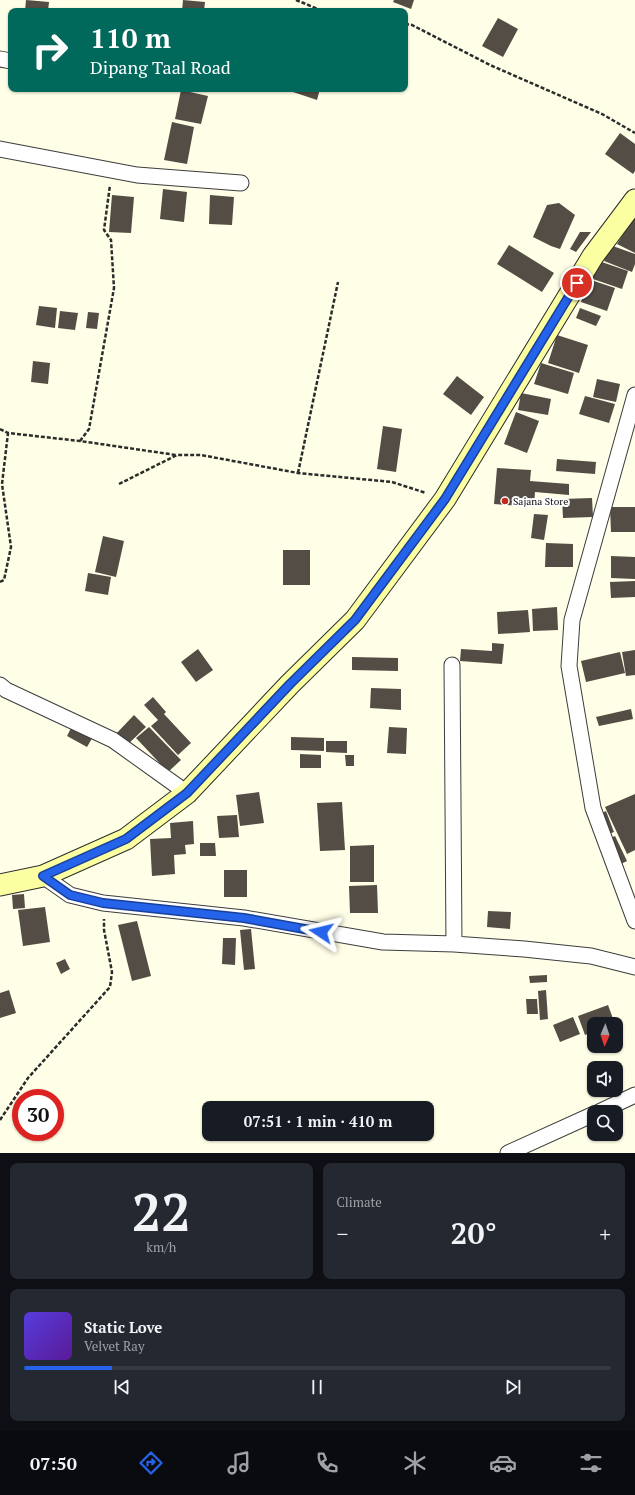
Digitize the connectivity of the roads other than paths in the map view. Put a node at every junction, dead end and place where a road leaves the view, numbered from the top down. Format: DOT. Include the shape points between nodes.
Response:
graph roads {
  1 [pos="0,149"];
  2 [pos="241,183"];
  3 [pos="635,200"];
  4 [pos="635,395"];
  5 [pos="452,665"];
  6 [pos="0,685"];
  7 [pos="187,793"];
  8 [pos="43,876"];
  9 [pos="0,885"];
  10 [pos="635,921"];
  11 [pos="454,944"];
  12 [pos="635,967"];
  13 [pos="635,1095"];
  14 [pos="614,1105"];
  15 [pos="587,1117"];
  16 [pos="508,1153"];
  1 -- 2 [label="street" via="137,175"];
  3 -- 7 [label="main road" via="593,256 445,499 355,620 290,684"];
  4 -- 10 [label="street" via="572,620 569,666 593,808"];
  5 -- 11 [label="street"];
  6 -- 7 [label="street" via="113,740"];
  7 -- 8 [label="main road" via="126,839"];
  8 -- 9 [label="main road"];
  8 -- 11 [label="street" via="70,895 103,903 244,918 383,942"];
  11 -- 12 [label="street" via="591,956"];
  13 -- 14 [label="street"];
  15 -- 16 [label="street"];
}
